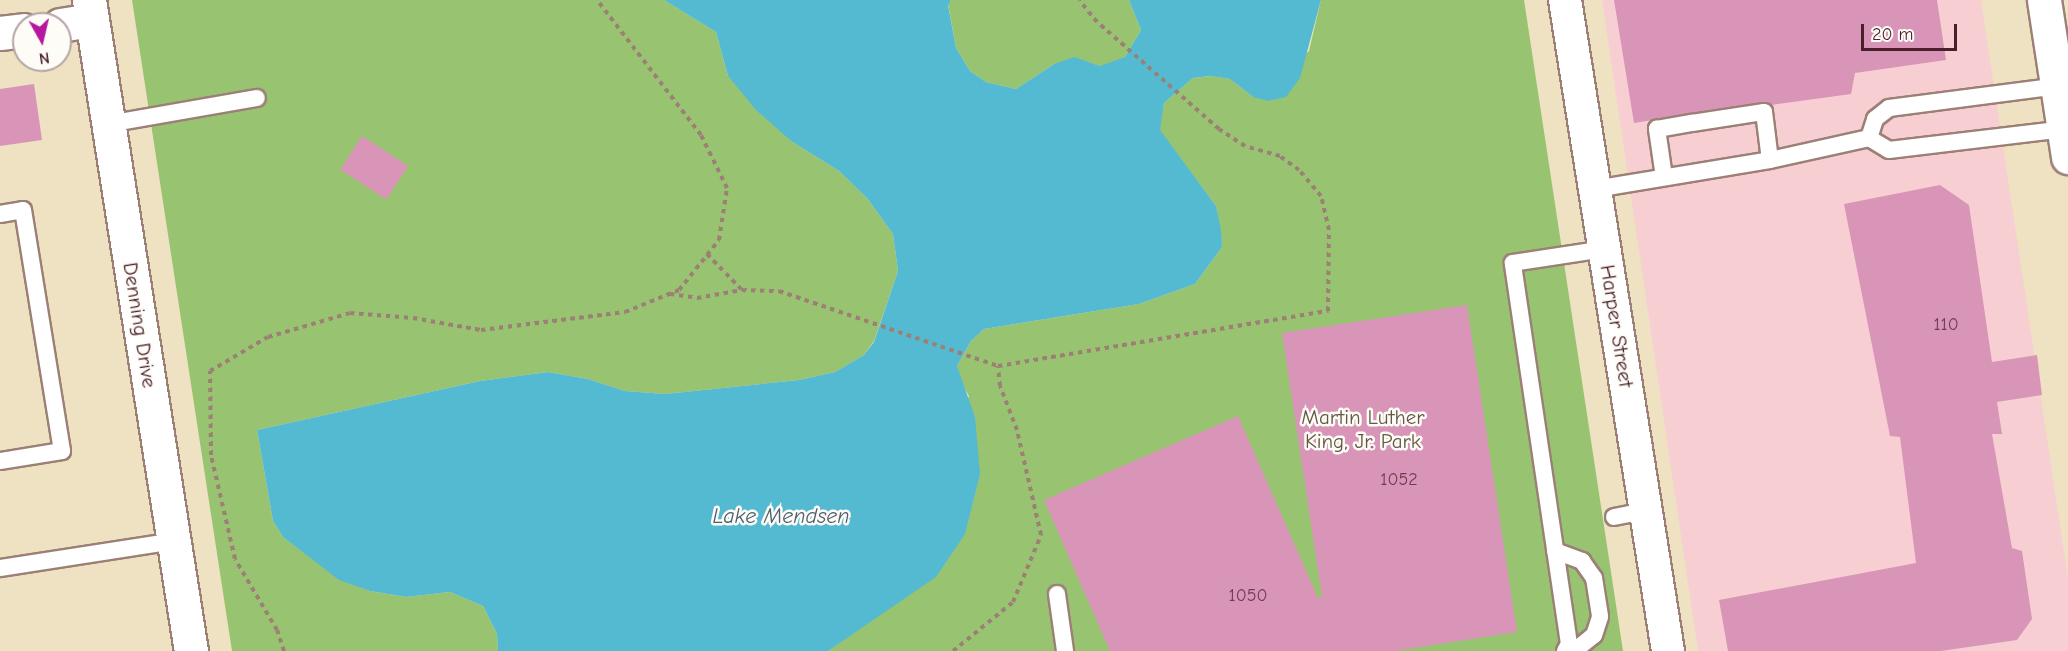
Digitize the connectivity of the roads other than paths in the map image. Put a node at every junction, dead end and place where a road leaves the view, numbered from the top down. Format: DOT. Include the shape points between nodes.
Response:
graph roads {
  1 [pos="1565,0"];
  2 [pos="2044,0"];
  3 [pos="90,10"];
  4 [pos="72,19"];
  5 [pos="2058,86"];
  6 [pos="257,98"];
  7 [pos="108,124"];
  8 [pos="2066,130"];
  9 [pos="1869,138"];
  10 [pos="1770,160"];
  11 [pos="1664,177"];
  12 [pos="1595,189"];
  13 [pos="0,214"];
  14 [pos="1604,249"];
  15 [pos="0,461"];
  16 [pos="1646,511"];
  17 [pos="1614,517"];
  18 [pos="174,541"];
  19 [pos="1555,552"];
  20 [pos="0,568"];
  21 [pos="1057,594"];
  22 [pos="191,651"];
  23 [pos="1065,651"];
  24 [pos="1565,651"];
  25 [pos="1574,651"];
  26 [pos="1668,651"];
  1 -- 12 [label="street, Harper Street"];
  2 -- 5 [label="street"];
  3 -- 4 [label="street"];
  3 -- 7 [label="street, Denning Drive"];
  5 -- 8 [label="street"];
  5 -- 9 [label="lane" via="1889,108 1875,119"];
  6 -- 7 [label="lane"];
  7 -- 18 [label="street, Denning Drive"];
  8 -- 9 [label="lane" via="1889,150"];
  9 -- 10 [label="lane"];
  10 -- 11 [label="lane"];
  10 -- 11 [label="lane" via="1764,112 1692,123 1657,129"];
  11 -- 12 [label="lane"];
  12 -- 14 [label="street, Harper Street"];
  13 -- 15 [label="lane" via="22,210 62,451"];
  14 -- 16 [label="street, Harper Street"];
  14 -- 19 [label="lane" via="1513,263"];
  16 -- 17 [label="lane"];
  16 -- 26 [label="street, Harper Street"];
  18 -- 20 [label="lane"];
  18 -- 22 [label="street, Denning Drive"];
  19 -- 24 [label="lane" via="1569,644"];
  19 -- 25 [label="lane" via="1582,561 1594,578 1600,617 1594,635"];
  21 -- 23 [label="lane"];
}
